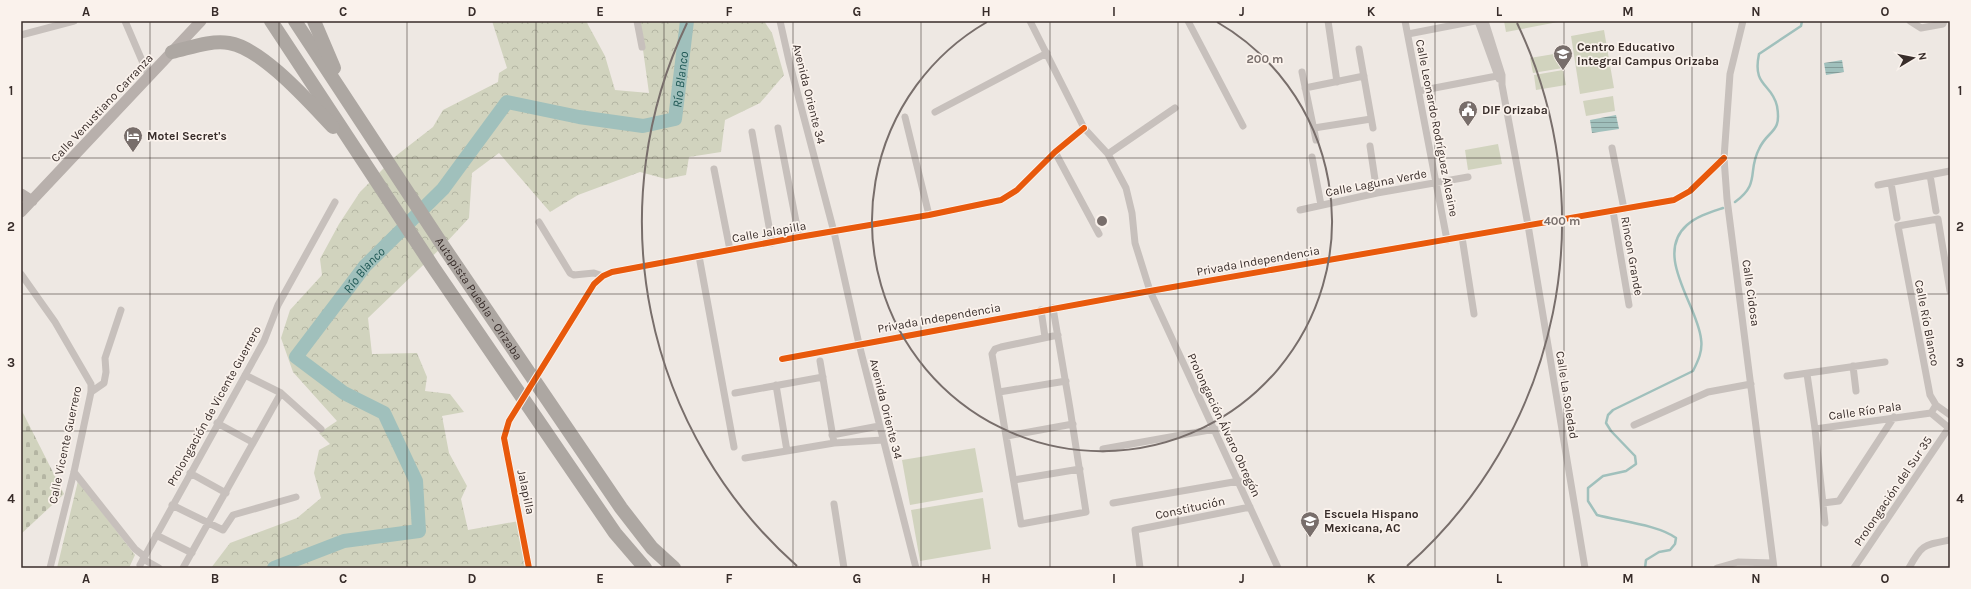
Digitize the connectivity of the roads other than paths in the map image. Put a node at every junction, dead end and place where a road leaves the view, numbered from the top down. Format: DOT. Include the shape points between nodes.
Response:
graph roads {
  1 [pos="74,21"];
  2 [pos="125,21"];
  3 [pos="202,21"];
  4 [pos="271,21"];
  5 [pos="295,21"];
  6 [pos="314,21"];
  7 [pos="637,21"];
  8 [pos="780,21"];
  9 [pos="1030,21"];
  10 [pos="1188,21"];
  11 [pos="1328,21"];
  12 [pos="1405,21"];
  13 [pos="1474,21"];
  14 [pos="1478,21"];
  15 [pos="1485,21"];
  16 [pos="1490,21"];
  17 [pos="1743,21"];
  18 [pos="1944,21"];
  19 [pos="1911,22"];
  20 [pos="1934,23"];
  21 [pos="1408,34"];
  22 [pos="21,35"];
  23 [pos="642,46"];
  24 [pos="1359,49"];
  25 [pos="172,52"];
  26 [pos="1047,53"];
  27 [pos="1497,54"];
  28 [pos="1302,72"];
  29 [pos="1500,75"];
  30 [pos="1364,76"];
  31 [pos="149,77"];
  32 [pos="1337,82"];
  33 [pos="1306,88"];
  34 [pos="1419,91"];
  35 [pos="1175,108"];
  36 [pos="935,112"];
  37 [pos="905,117"];
  38 [pos="1371,119"];
  39 [pos="1244,126"];
  40 [pos="778,128"];
  41 [pos="1084,128"];
  42 [pos="1314,128"];
  43 [pos="1373,128"];
  44 [pos="368,132"];
  45 [pos="752,132"];
  46 [pos="1316,140"];
  47 [pos="1370,146"];
  48 [pos="1612,148"];
  49 [pos="1055,152"];
  50 [pos="1108,154"];
  51 [pos="360,156"];
  52 [pos="1312,157"];
  53 [pos="1724,158"];
  54 [pos="714,169"];
  55 [pos="1950,171"];
  56 [pos="1930,175"];
  57 [pos="1468,177"];
  58 [pos="1436,182"];
  59 [pos="1890,183"];
  60 [pos="1878,185"];
  61 [pos="1377,193"];
  62 [pos="21,194"];
  63 [pos="32,201"];
  64 [pos="334,202"];
  65 [pos="1321,205"];
  66 [pos="1624,209"];
  67 [pos="1300,210"];
  68 [pos="1613,211"];
  69 [pos="21,212"];
  70 [pos="929,215"];
  71 [pos="1937,215"];
  72 [pos="1896,218"];
  73 [pos="540,222"];
  74 [pos="1528,225"];
  75 [pos="834,232"];
  76 [pos="1099,234"];
  77 [pos="799,237"];
  78 [pos="1462,237"];
  79 [pos="1447,240"];
  80 [pos="772,243"];
  81 [pos="730,250"];
  82 [pos="699,256"];
  83 [pos="21,274"];
  84 [pos="604,276"];
  85 [pos="1150,291"];
  86 [pos="1950,291"];
  87 [pos="1629,305"];
  88 [pos="1053,308"];
  89 [pos="121,310"];
  90 [pos="1041,310"];
  91 [pos="1474,314"];
  92 [pos="1058,335"];
  93 [pos="1045,337"];
  94 [pos="859,344"];
  95 [pos="782,359"];
  96 [pos="820,361"];
  97 [pos="1885,362"];
  98 [pos="1853,366"];
  99 [pos="1807,374"];
  100 [pos="245,375"];
  101 [pos="1787,376"];
  102 [pos="823,377"];
  103 [pos="1066,381"];
  104 [pos="1751,384"];
  105 [pos="776,386"];
  106 [pos="1856,391"];
  107 [pos="92,392"];
  108 [pos="999,392"];
  109 [pos="281,393"];
  110 [pos="735,393"];
  111 [pos="1936,405"];
  112 [pos="1930,413"];
  113 [pos="1950,415"];
  114 [pos="1894,417"];
  115 [pos="509,420"];
  116 [pos="217,424"];
  117 [pos="1073,424"];
  118 [pos="1634,425"];
  119 [pos="879,426"];
  120 [pos="1949,427"];
  121 [pos="320,429"];
  122 [pos="1215,429"];
  123 [pos="1815,429"];
  124 [pos="832,435"];
  125 [pos="1007,436"];
  126 [pos="883,440"];
  127 [pos="252,442"];
  128 [pos="834,443"];
  129 [pos="734,447"];
  130 [pos="1103,449"];
  131 [pos="787,451"];
  132 [pos="745,458"];
  133 [pos="1080,468"];
  134 [pos="74,472"];
  135 [pos="190,473"];
  136 [pos="1014,480"];
  137 [pos="1239,481"];
  138 [pos="226,493"];
  139 [pos="296,497"];
  140 [pos="1113,503"];
  141 [pos="1823,503"];
  142 [pos="834,504"];
  143 [pos="172,505"];
  144 [pos="1250,507"];
  145 [pos="1825,523"];
  146 [pos="208,524"];
  147 [pos="156,535"];
  148 [pos="1950,540"];
  149 [pos="192,553"];
  150 [pos="140,556"];
  151 [pos="1774,565"];
  152 [pos="50,568"];
  153 [pos="159,568"];
  154 [pos="183,568"];
  155 [pos="529,568"];
  156 [pos="645,568"];
  157 [pos="674,568"];
  158 [pos="844,568"];
  159 [pos="916,568"];
  160 [pos="1140,568"];
  161 [pos="1278,568"];
  162 [pos="1585,568"];
  163 [pos="1717,568"];
  164 [pos="1854,568"];
  165 [pos="1909,568"];
  1 -- 22 [label="street"];
  2 -- 31 [label="street"];
  3 -- 25 [label="street, Calle Venustiano Carranza"];
  4 -- 51 [label="highway, Autopista Puebla - Orizaba"];
  5 -- 44 [label="highway, Autopista Puebla - Orizaba"];
  6 -- 44 [label="highway" via="331,62"];
  7 -- 23 [label="street"];
  8 -- 75 [label="street, Avenida Oriente 34"];
  9 -- 26 [label="street, Prolongación Álvaro Obregón"];
  10 -- 39 [label="street"];
  11 -- 32 [label="street"];
  12 -- 21 [label="street, Calle Leonardo Rodríguez Alcaine"];
  13 -- 21 [label="street"];
  14 -- 29 [label="street"];
  15 -- 27 [label="street"];
  16 -- 27 [label="street"];
  17 -- 53 [label="street, Calle Cidosa" via="1730,74"];
  18 -- 20 [label="street" via="1943,24"];
  19 -- 20 [label="street" via="1921,28"];
  21 -- 34 [label="street, Calle Leonardo Rodríguez Alcaine"];
  24 -- 30 [label="street"];
  25 -- 31 [label="street, Calle Venustiano Carranza"];
  25 -- 51 [label="highway" via="221,42 247,49 259,56 311,104"];
  26 -- 36 [label="street"];
  26 -- 41 [label="street, Prolongación Álvaro Obregón"];
  27 -- 29 [label="street"];
  28 -- 33 [label="street"];
  29 -- 34 [label="street"];
  29 -- 74 [label="street, Calle La Soledad"];
  30 -- 32 [label="street"];
  30 -- 38 [label="street"];
  31 -- 63 [label="street, Calle Venustiano Carranza"];
  32 -- 33 [label="street"];
  33 -- 42 [label="street"];
  34 -- 58 [label="street, Calle Leonardo Rodríguez Alcaine"];
  35 -- 50 [label="street"];
  37 -- 70 [label="street"];
  38 -- 42 [label="street"];
  38 -- 43 [label="street"];
  40 -- 77 [label="street"];
  41 -- 49 [label="street, Calle Jalapilla"];
  41 -- 50 [label="street, Prolongación Álvaro Obregón"];
  42 -- 46 [label="street"];
  44 -- 157 [label="highway, Autopista Puebla - Orizaba" via="621,508 652,548"];
  45 -- 80 [label="street"];
  47 -- 61 [label="street"];
  48 -- 66 [label="street"];
  49 -- 70 [label="street, Calle Jalapilla" via="1008,197"];
  49 -- 76 [label="street"];
  50 -- 85 [label="street, Prolongación Álvaro Obregón" via="1129,198 1135,243"];
  51 -- 156 [label="highway, Autopista Puebla - Orizaba" via="615,533"];
  52 -- 65 [label="street"];
  53 -- 66 [label="street, Privada Independencia" via="1682,197"];
  53 -- 104 [label="street, Calle Cidosa"];
  54 -- 81 [label="street"];
  55 -- 56 [label="street"];
  56 -- 59 [label="street"];
  56 -- 71 [label="street"];
  57 -- 58 [label="street, Calle Laguna Verde"];
  58 -- 61 [label="street, Calle Laguna Verde"];
  58 -- 79 [label="street, Calle Leonardo Rodríguez Alcaine"];
  59 -- 60 [label="street"];
  59 -- 72 [label="street"];
  61 -- 65 [label="street, Calle Laguna Verde"];
  62 -- 63 [label="street"];
  63 -- 69 [label="street, Calle Venustiano Carranza"];
  64 -- 100 [label="street, Prolongación de Vicente Guerrero" via="278,305 264,341"];
  65 -- 67 [label="street, Calle Laguna Verde"];
  66 -- 68 [label="street, Privada Independencia"];
  68 -- 74 [label="street, Privada Independencia"];
  68 -- 87 [label="street, Rincon Grande"];
  70 -- 75 [label="street, Calle Jalapilla"];
  71 -- 86 [label="street"];
  71 -- 111 [label="street, Calle Río Blanco" via="1898,226 1930,395"];
  73 -- 84 [label="street" via="570,273 594,273"];
  74 -- 78 [label="street, Privada Independencia"];
  74 -- 162 [label="street, Calle La Soledad"];
  75 -- 77 [label="street, Calle Jalapilla"];
  75 -- 94 [label="street, Avenida Oriente 34"];
  77 -- 80 [label="street, Calle Jalapilla"];
  78 -- 79 [label="street, Privada Independencia"];
  78 -- 91 [label="street"];
  79 -- 85 [label="street, Privada Independencia"];
  80 -- 81 [label="street, Calle Jalapilla"];
  81 -- 82 [label="street, Calle Jalapilla"];
  82 -- 84 [label="street, Calle Jalapilla" via="612,272"];
  82 -- 129 [label="street"];
  83 -- 107 [label="street, Calle Vicente Guerrero" via="55,322 91,384"];
  84 -- 115 [label="street, Calle Jalapilla" via="594,284"];
  85 -- 88 [label="street, Privada Independencia"];
  85 -- 122 [label="street, Prolongación Álvaro Obregón"];
  88 -- 90 [label="street, Privada Independencia"];
  88 -- 92 [label="street"];
  89 -- 107 [label="street" via="105,358 104,383"];
  90 -- 93 [label="street"];
  90 -- 94 [label="street, Privada Independencia"];
  92 -- 93 [label="street"];
  92 -- 103 [label="street"];
  93 -- 108 [label="street" via="995,349 992,354"];
  94 -- 95 [label="street, Privada Independencia"];
  94 -- 119 [label="street, Avenida Oriente 34"];
  96 -- 102 [label="street"];
  97 -- 98 [label="street"];
  98 -- 99 [label="street"];
  98 -- 106 [label="street"];
  99 -- 101 [label="street"];
  99 -- 123 [label="street"];
  100 -- 109 [label="street"];
  100 -- 116 [label="street, Prolongación de Vicente Guerrero"];
  102 -- 105 [label="street"];
  102 -- 124 [label="street"];
  103 -- 108 [label="street"];
  103 -- 117 [label="street"];
  104 -- 118 [label="street" via="1708,392"];
  104 -- 151 [label="street, Calle Cidosa"];
  105 -- 110 [label="street"];
  105 -- 131 [label="street"];
  107 -- 134 [label="street, Calle Vicente Guerrero"];
  108 -- 125 [label="street"];
  109 -- 121 [label="street"];
  109 -- 127 [label="street"];
  111 -- 112 [label="street"];
  111 -- 113 [label="street"];
  112 -- 114 [label="street, Calle Río Pala"];
  112 -- 120 [label="street"];
  114 -- 123 [label="street, Calle Río Pala"];
  114 -- 141 [label="street" via="1839,501"];
  115 -- 155 [label="street, Jalapilla" via="504,438"];
  116 -- 127 [label="street"];
  116 -- 135 [label="street, Prolongación de Vicente Guerrero"];
  117 -- 125 [label="street"];
  117 -- 133 [label="street"];
  119 -- 124 [label="street"];
  119 -- 126 [label="street, Avenida Oriente 34"];
  120 -- 164 [label="street, Prolongación del Sur 35"];
  122 -- 130 [label="street"];
  122 -- 137 [label="street, Prolongación Álvaro Obregón"];
  123 -- 141 [label="street, Calle Río Pala"];
  124 -- 128 [label="street"];
  125 -- 136 [label="street"];
  126 -- 128 [label="street"];
  126 -- 159 [label="street, Avenida Oriente 34"];
  127 -- 138 [label="street"];
  128 -- 131 [label="street"];
  131 -- 132 [label="street"];
  133 -- 136 [label="street"];
  133 -- 136 [label="street" via="1086,512 1021,524"];
  134 -- 150 [label="street"];
  134 -- 152 [label="street, Calle Vicente Guerrero"];
  135 -- 138 [label="street"];
  135 -- 143 [label="street, Prolongación de Vicente Guerrero"];
  137 -- 140 [label="street"];
  137 -- 144 [label="street, Prolongación Álvaro Obregón"];
  138 -- 146 [label="street"];
  139 -- 146 [label="street" via="233,515 222,530"];
  141 -- 145 [label="street, Calle Río Pala"];
  142 -- 158 [label="street"];
  143 -- 146 [label="street"];
  143 -- 147 [label="street, Prolongación de Vicente Guerrero"];
  144 -- 160 [label="street, Constitución" via="1135,530"];
  144 -- 161 [label="street, Prolongación Álvaro Obregón"];
  146 -- 149 [label="street"];
  147 -- 149 [label="street"];
  147 -- 150 [label="street, Prolongación de Vicente Guerrero"];
  148 -- 165 [label="street" via="1927,545 1918,550"];
  149 -- 154 [label="street"];
  150 -- 153 [label="street"];
  151 -- 163 [label="street" via="1738,562"];
}
